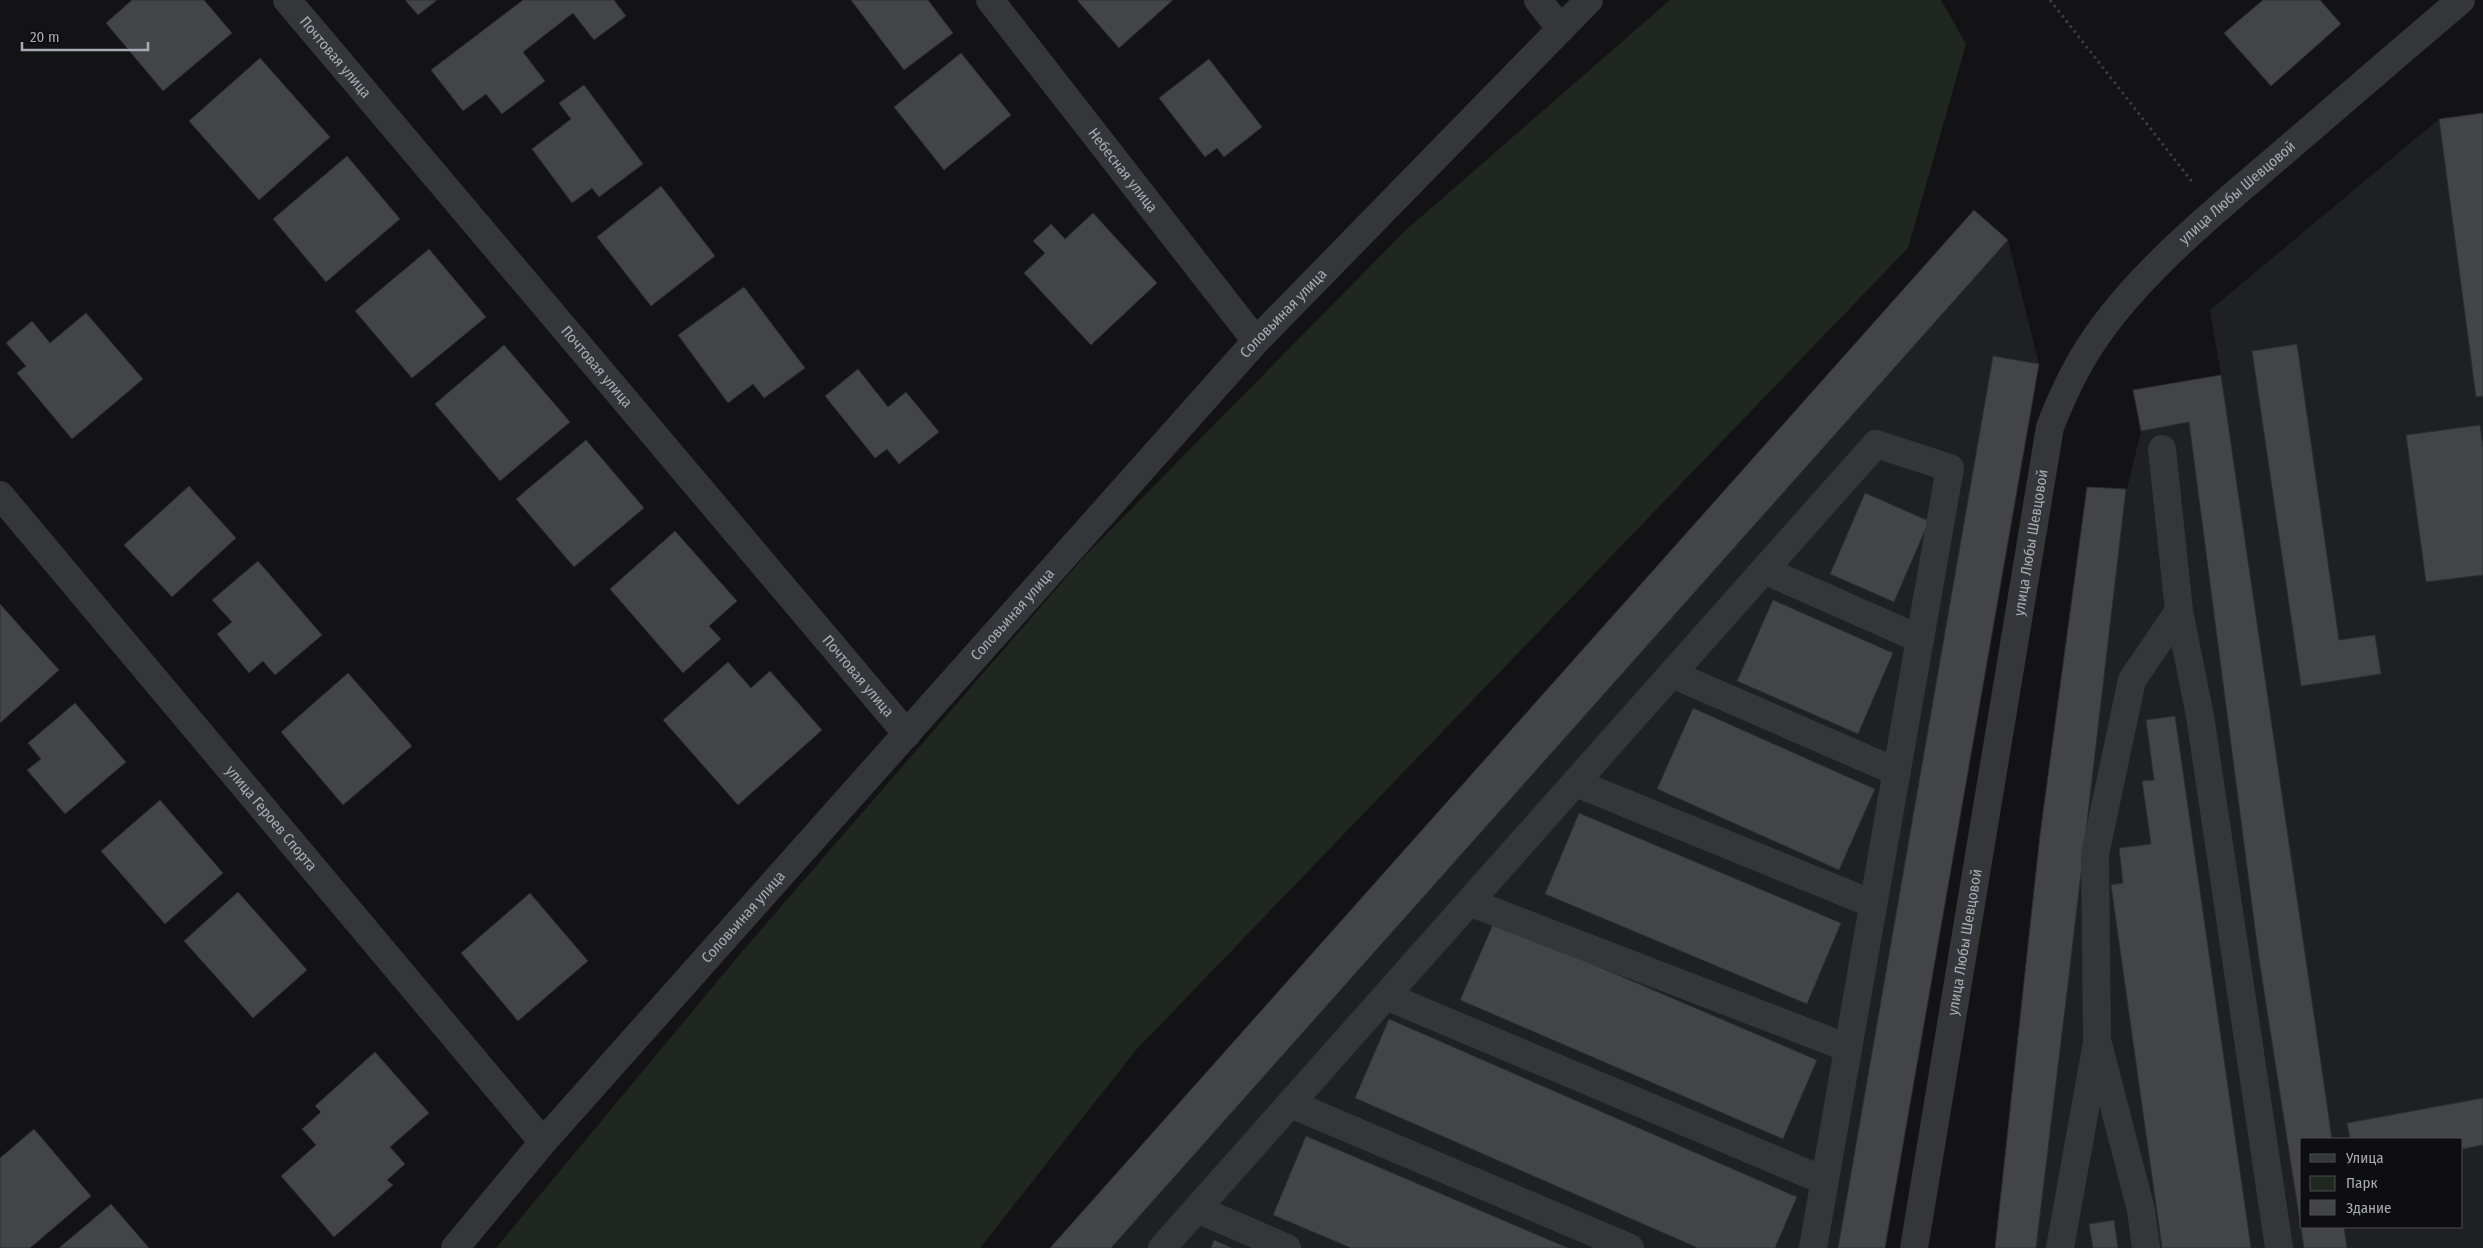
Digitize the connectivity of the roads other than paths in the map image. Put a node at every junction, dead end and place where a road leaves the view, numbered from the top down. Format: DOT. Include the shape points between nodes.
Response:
graph roads {
  1 [pos="287,0"];
  2 [pos="990,0"];
  3 [pos="1538,0"];
  4 [pos="1589,0"];
  5 [pos="2461,0"];
  6 [pos="1560,28"];
  7 [pos="1256,341"];
  8 [pos="2162,449"];
  9 [pos="0,495"];
  10 [pos="1764,570"];
  11 [pos="2179,611"];
  12 [pos="1920,639"];
  13 [pos="1672,674"];
  14 [pos="907,734"];
  15 [pos="1897,772"];
  16 [pos="1576,782"];
  17 [pos="1469,902"];
  18 [pos="1873,904"];
  19 [pos="1386,996"];
  20 [pos="2097,1040"];
  21 [pos="1848,1048"];
  22 [pos="1291,1104"];
  23 [pos="543,1142"];
  24 [pos="1825,1180"];
  25 [pos="1197,1209"];
  26 [pos="455,1248"];
  27 [pos="1162,1248"];
  28 [pos="1288,1248"];
  29 [pos="1630,1248"];
  30 [pos="1813,1248"];
  31 [pos="1914,1248"];
  32 [pos="2060,1248"];
  33 [pos="2146,1248"];
  34 [pos="2278,1248"];
  1 -- 14 [label="street, Почтовая улица"];
  2 -- 7 [label="street, Небесная улица"];
  3 -- 6 [label="street"];
  4 -- 6 [label="street, Соловьиная улица"];
  5 -- 31 [label="street, улица Любы Шевцовой" via="2215,211 2143,281 2090,345 2065,390 2050,427"];
  6 -- 7 [label="street, Соловьиная улица"];
  7 -- 14 [label="street, Соловьиная улица"];
  8 -- 11 [label="street"];
  9 -- 23 [label="street, улица Героев Спорта"];
  10 -- 12 [label="street"];
  10 -- 12 [label="street" via="1876,444 1950,468"];
  10 -- 13 [label="street"];
  11 -- 20 [label="street" via="2132,680 2095,854"];
  11 -- 34 [label="street" via="2200,716"];
  12 -- 15 [label="street"];
  13 -- 15 [label="street"];
  13 -- 16 [label="street"];
  14 -- 23 [label="street, Соловьиная улица"];
  15 -- 18 [label="street"];
  16 -- 17 [label="street"];
  16 -- 18 [label="street"];
  17 -- 19 [label="street"];
  17 -- 21 [label="street"];
  18 -- 21 [label="street"];
  19 -- 22 [label="street"];
  19 -- 24 [label="street"];
  20 -- 32 [label="street"];
  20 -- 33 [label="street" via="2141,1210"];
  21 -- 24 [label="street"];
  22 -- 25 [label="street"];
  22 -- 29 [label="street"];
  23 -- 26 [label="street, Соловьиная улица"];
  24 -- 30 [label="street"];
  25 -- 27 [label="street"];
  25 -- 28 [label="street"];
}
